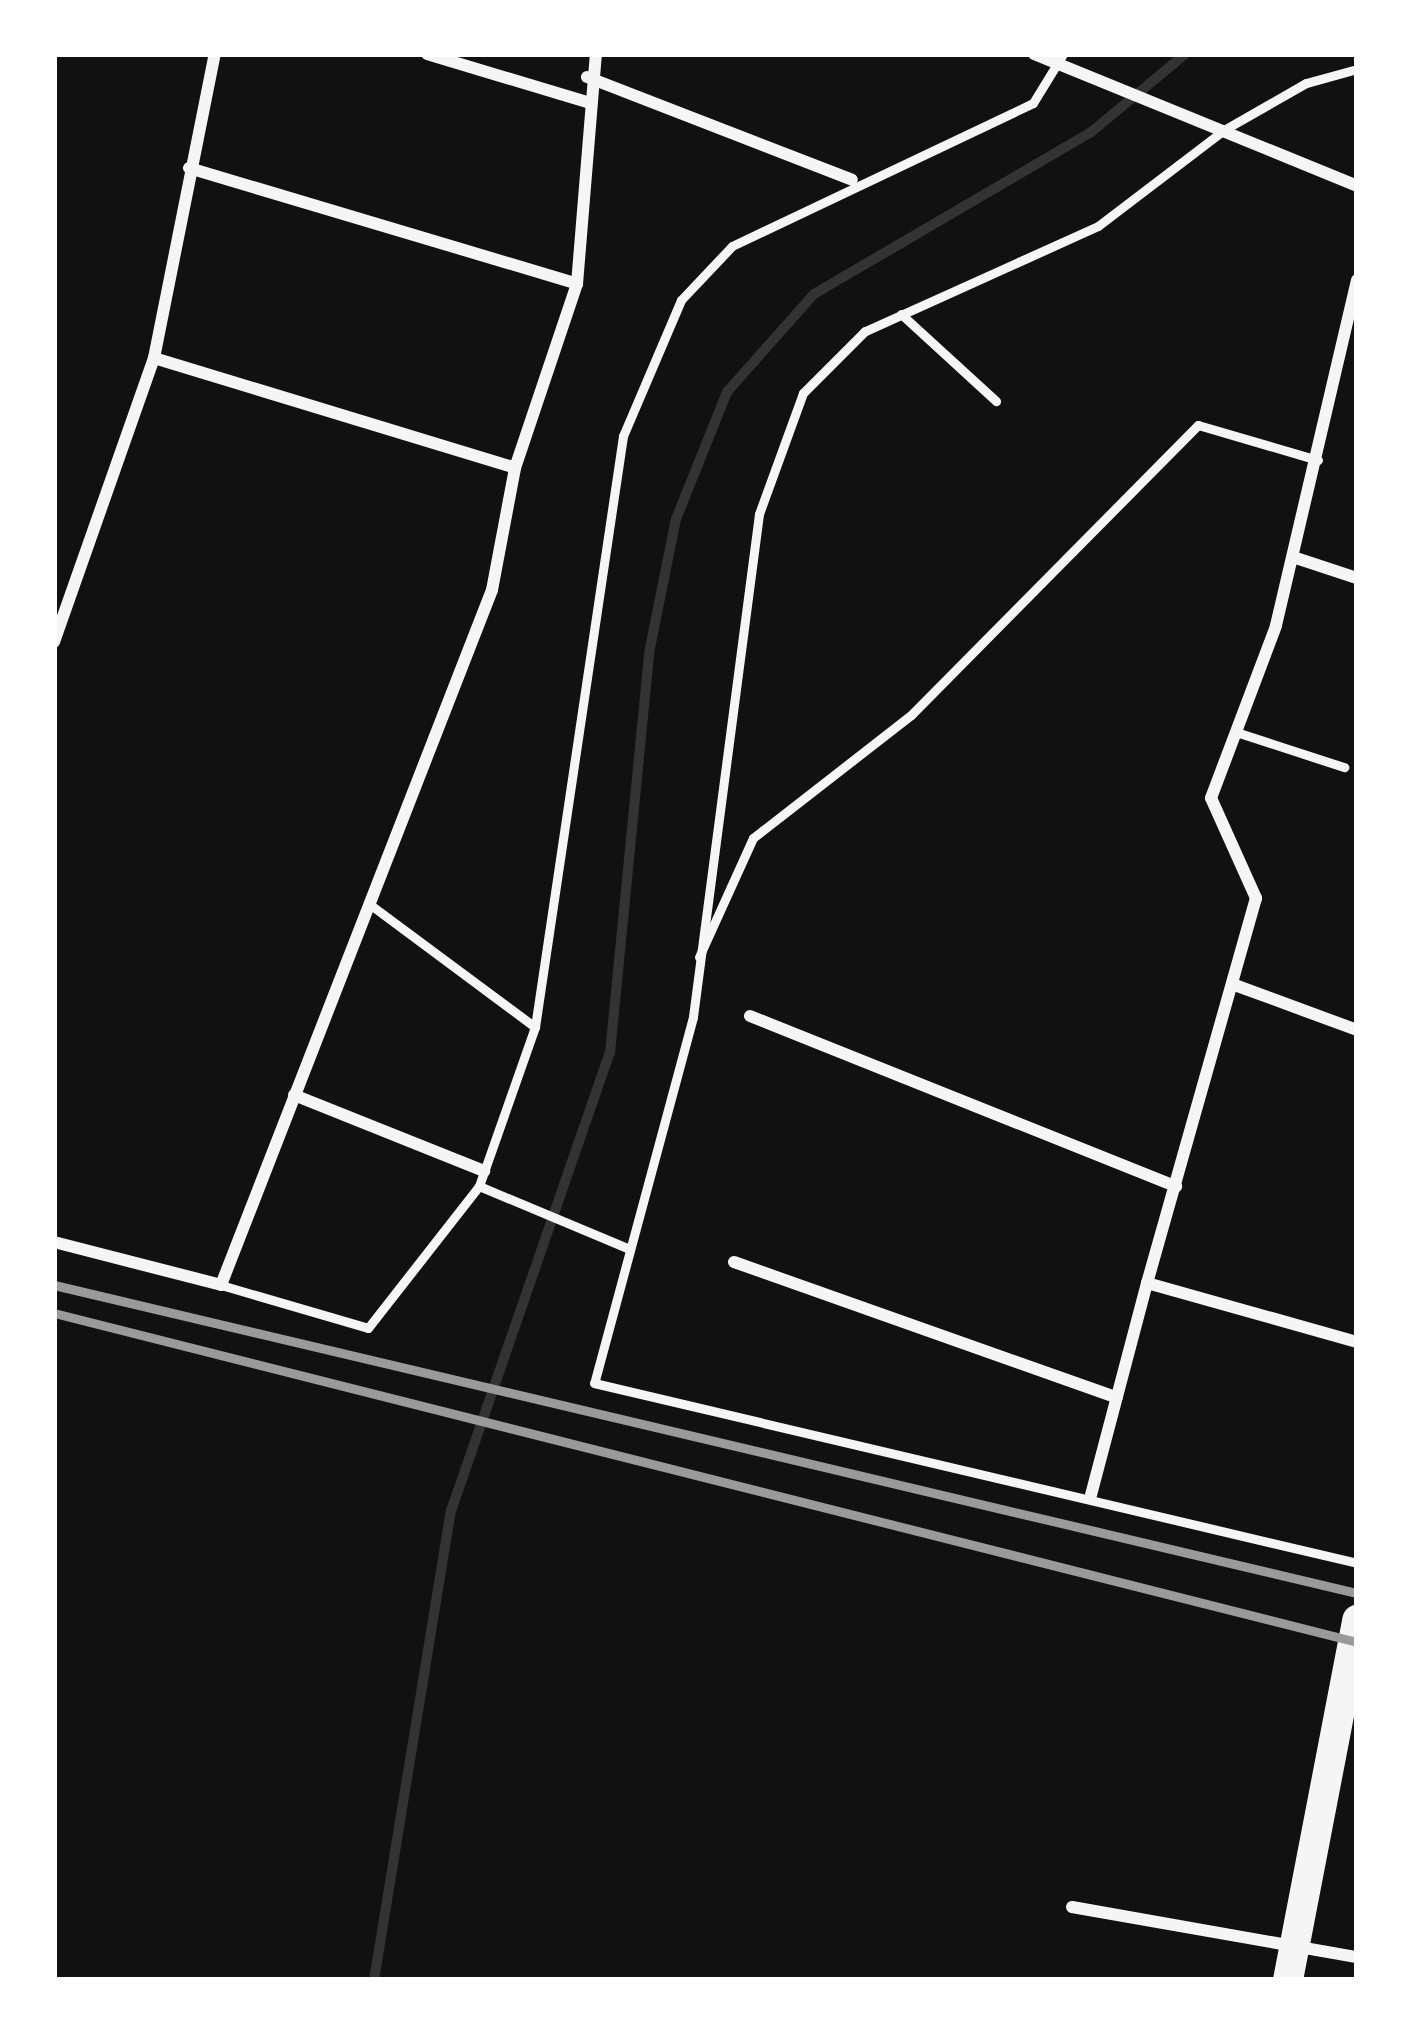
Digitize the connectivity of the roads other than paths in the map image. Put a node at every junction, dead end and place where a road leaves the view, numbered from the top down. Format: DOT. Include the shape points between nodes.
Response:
graph roads {
  1 [pos="215,54"];
  2 [pos="427,54"];
  3 [pos="596,54"];
  4 [pos="1034,54"];
  5 [pos="1074,54"];
  6 [pos="1063,59"];
  7 [pos="1357,69"];
  8 [pos="587,77"];
  9 [pos="587,102"];
  10 [pos="1224,130"];
  11 [pos="188,169"];
  12 [pos="853,180"];
  13 [pos="1357,186"];
  14 [pos="1357,280"];
  15 [pos="577,284"];
  16 [pos="901,314"];
  17 [pos="154,358"];
  18 [pos="996,401"];
  19 [pos="1318,460"];
  20 [pos="515,468"];
  21 [pos="1293,557"];
  22 [pos="1357,578"];
  23 [pos="54,642"];
  24 [pos="1236,732"];
  25 [pos="1344,767"];
  26 [pos="368,903"];
  27 [pos="696,964"];
  28 [pos="1232,984"];
  29 [pos="750,1016"];
  30 [pos="536,1027"];
  31 [pos="1357,1030"];
  32 [pos="294,1095"];
  33 [pos="484,1171"];
  34 [pos="479,1186"];
  35 [pos="1176,1186"];
  36 [pos="54,1242"];
  37 [pos="627,1248"];
  38 [pos="734,1262"];
  39 [pos="1147,1283"];
  40 [pos="221,1285"];
  41 [pos="1357,1342"];
  42 [pos="1118,1398"];
  43 [pos="1091,1495"];
  44 [pos="1357,1563"];
  45 [pos="1357,1620"];
  46 [pos="1347,1700"];
  47 [pos="1072,1906"];
  48 [pos="1289,1947"];
  49 [pos="1357,1957"];
  50 [pos="1288,1980"];
  1 -- 11 [label="street"];
  2 -- 9 [label="street"];
  3 -- 8 [label="street"];
  4 -- 6 [label="street"];
  5 -- 6 [label="street"];
  6 -- 10 [label="street"];
  6 -- 12 [label="lane" via="1033,103"];
  7 -- 10 [label="lane" via="1306,82"];
  8 -- 9 [label="street"];
  8 -- 12 [label="street"];
  9 -- 15 [label="street"];
  10 -- 13 [label="street"];
  10 -- 16 [label="lane" via="1098,226"];
  11 -- 15 [label="street"];
  11 -- 17 [label="street"];
  12 -- 30 [label="lane" via="732,245 681,300 622,436"];
  14 -- 19 [label="street"];
  15 -- 20 [label="street"];
  16 -- 18 [label="lane"];
  16 -- 27 [label="lane" via="865,332 803,393 758,514"];
  17 -- 20 [label="street"];
  17 -- 23 [label="street"];
  19 -- 21 [label="street"];
  19 -- 27 [label="lane" via="1198,425 910,715 753,838"];
  20 -- 26 [label="street" via="492,590"];
  21 -- 22 [label="street"];
  21 -- 24 [label="street"];
  24 -- 25 [label="lane"];
  24 -- 28 [label="street" via="1211,798 1255,880"];
  26 -- 30 [label="lane"];
  26 -- 32 [label="street"];
  27 -- 37 [label="lane" via="693,1017"];
  28 -- 31 [label="street"];
  28 -- 35 [label="street"];
  29 -- 35 [label="street"];
  30 -- 33 [label="lane"];
  32 -- 33 [label="street"];
  32 -- 40 [label="street"];
  33 -- 34 [label="lane"];
  34 -- 37 [label="lane"];
  34 -- 40 [label="lane" via="368,1328"];
  35 -- 39 [label="street"];
  36 -- 40 [label="street"];
  37 -- 43 [label="lane" via="594,1383"];
  38 -- 42 [label="street"];
  39 -- 41 [label="street"];
  39 -- 42 [label="street"];
  42 -- 43 [label="street"];
  43 -- 44 [label="lane"];
  45 -- 46 [label="main road"];
  46 -- 48 [label="main road"];
  47 -- 48 [label="street"];
  48 -- 49 [label="street"];
  48 -- 50 [label="main road"];
}
